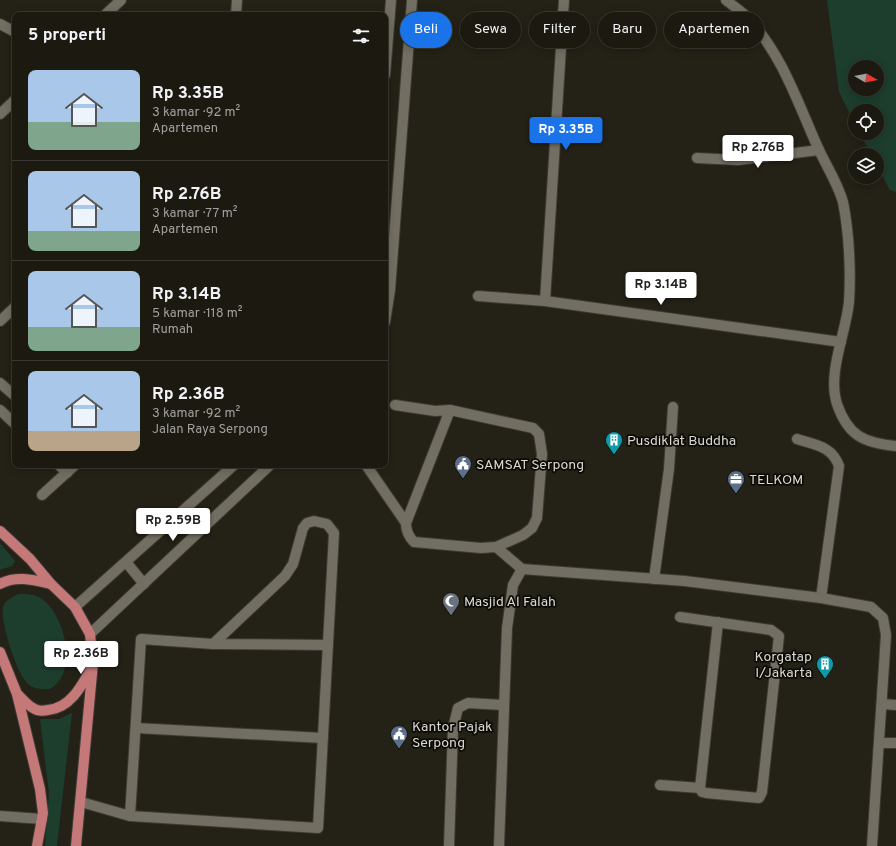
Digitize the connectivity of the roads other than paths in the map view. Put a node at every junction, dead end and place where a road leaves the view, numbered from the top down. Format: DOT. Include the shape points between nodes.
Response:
graph roads {
  1 [pos="121,0"];
  2 [pos="237,0"];
  3 [pos="391,0"];
  4 [pos="412,0"];
  5 [pos="564,0"];
  6 [pos="726,0"];
  7 [pos="108,12"];
  8 [pos="236,12"];
  9 [pos="0,24"];
  10 [pos="12,30"];
  11 [pos="388,38"];
  12 [pos="12,103"];
  13 [pos="0,114"];
  14 [pos="819,150"];
  15 [pos="697,158"];
  16 [pos="478,296"];
  17 [pos="545,300"];
  18 [pos="388,303"];
  19 [pos="12,310"];
  20 [pos="0,321"];
  21 [pos="840,342"];
  22 [pos="0,382"];
  23 [pos="12,393"];
  24 [pos="395,405"];
  25 [pos="674,407"];
  26 [pos="0,410"];
  27 [pos="450,410"];
  28 [pos="12,421"];
  29 [pos="797,439"];
  30 [pos="896,446"];
  31 [pos="62,468"];
  32 [pos="72,468"];
  33 [pos="231,468"];
  34 [pos="267,468"];
  35 [pos="368,468"];
  36 [pos="67,473"];
  37 [pos="42,495"];
  38 [pos="406,523"];
  39 [pos="0,530"];
  40 [pos="496,547"];
  41 [pos="126,562"];
  42 [pos="522,569"];
  43 [pos="654,579"];
  44 [pos="0,584"];
  45 [pos="50,584"];
  46 [pos="144,584"];
  47 [pos="822,598"];
  48 [pos="75,607"];
  49 [pos="680,617"];
  50 [pos="718,622"];
  51 [pos="90,634"];
  52 [pos="213,644"];
  53 [pos="328,645"];
  54 [pos="0,652"];
  55 [pos="93,663"];
  56 [pos="17,694"];
  57 [pos="882,704"];
  58 [pos="502,705"];
  59 [pos="896,705"];
  60 [pos="136,728"];
  61 [pos="323,738"];
  62 [pos="879,743"];
  63 [pos="896,744"];
  64 [pos="660,785"];
  65 [pos="700,788"];
  66 [pos="81,802"];
  67 [pos="0,816"];
  68 [pos="130,816"];
  69 [pos="42,819"];
  70 [pos="37,846"];
  71 [pos="76,846"];
  72 [pos="449,846"];
  73 [pos="499,846"];
  74 [pos="872,846"];
  1 -- 7 [label="street"];
  2 -- 8 [label="street"];
  3 -- 11 [label="street"];
  4 -- 18 [label="street"];
  5 -- 17 [label="street"];
  6 -- 14 [label="street" via="747,16 776,55"];
  9 -- 10 [label="street"];
  12 -- 13 [label="street"];
  14 -- 15 [label="street" via="738,160"];
  14 -- 21 [label="street" via="842,201 849,241 848,302"];
  16 -- 17 [label="street"];
  17 -- 21 [label="street"];
  19 -- 20 [label="street"];
  21 -- 30 [label="street" via="835,381 837,403 845,419 858,436 867,442"];
  22 -- 23 [label="street"];
  24 -- 27 [label="street" via="435,411"];
  25 -- 43 [label="street" via="669,469"];
  26 -- 28 [label="street"];
  27 -- 38 [label="street"];
  27 -- 40 [label="street" via="533,428 539,434 542,454 537,518 532,528 523,535"];
  29 -- 47 [label="street" via="826,449 835,455 839,466"];
  31 -- 36 [label="street"];
  32 -- 36 [label="street"];
  33 -- 41 [label="street"];
  34 -- 46 [label="street"];
  35 -- 38 [label="street"];
  36 -- 37 [label="street"];
  38 -- 40 [label="street" via="407,533 414,542"];
  39 -- 45 [label="main road" via="30,559"];
  40 -- 42 [label="street"];
  41 -- 46 [label="street"];
  41 -- 48 [label="street"];
  42 -- 43 [label="street"];
  42 -- 58 [label="street" via="514,585 507,628"];
  43 -- 47 [label="street"];
  44 -- 45 [label="main road" via="8,580 21,579"];
  45 -- 48 [label="main road"];
  46 -- 51 [label="street"];
  47 -- 57 [label="street" via="871,607 883,618 886,635"];
  48 -- 51 [label="main road"];
  49 -- 50 [label="street"];
  50 -- 65 [label="street"];
  50 -- 65 [label="street" via="771,630 778,636 762,792 759,798 706,793"];
  51 -- 55 [label="main road"];
  52 -- 53 [label="street"];
  52 -- 53 [label="street" via="285,576 293,564 303,528 307,523 314,521 327,524 334,533"];
  52 -- 60 [label="street" via="142,640"];
  53 -- 61 [label="street"];
  54 -- 56 [label="main road"];
  55 -- 56 [label="main road" via="74,696 56,709 33,708"];
  55 -- 66 [label="main road"];
  56 -- 69 [label="main road" via="40,789"];
  57 -- 59 [label="street"];
  57 -- 62 [label="street"];
  58 -- 72 [label="street" via="468,703 458,708 453,728"];
  58 -- 73 [label="street"];
  60 -- 61 [label="street"];
  60 -- 68 [label="street"];
  61 -- 68 [label="street" via="318,828"];
  62 -- 63 [label="street"];
  62 -- 74 [label="street"];
  64 -- 65 [label="street"];
  66 -- 68 [label="street"];
  66 -- 71 [label="main road"];
  67 -- 69 [label="street"];
  69 -- 70 [label="main road"];
}
